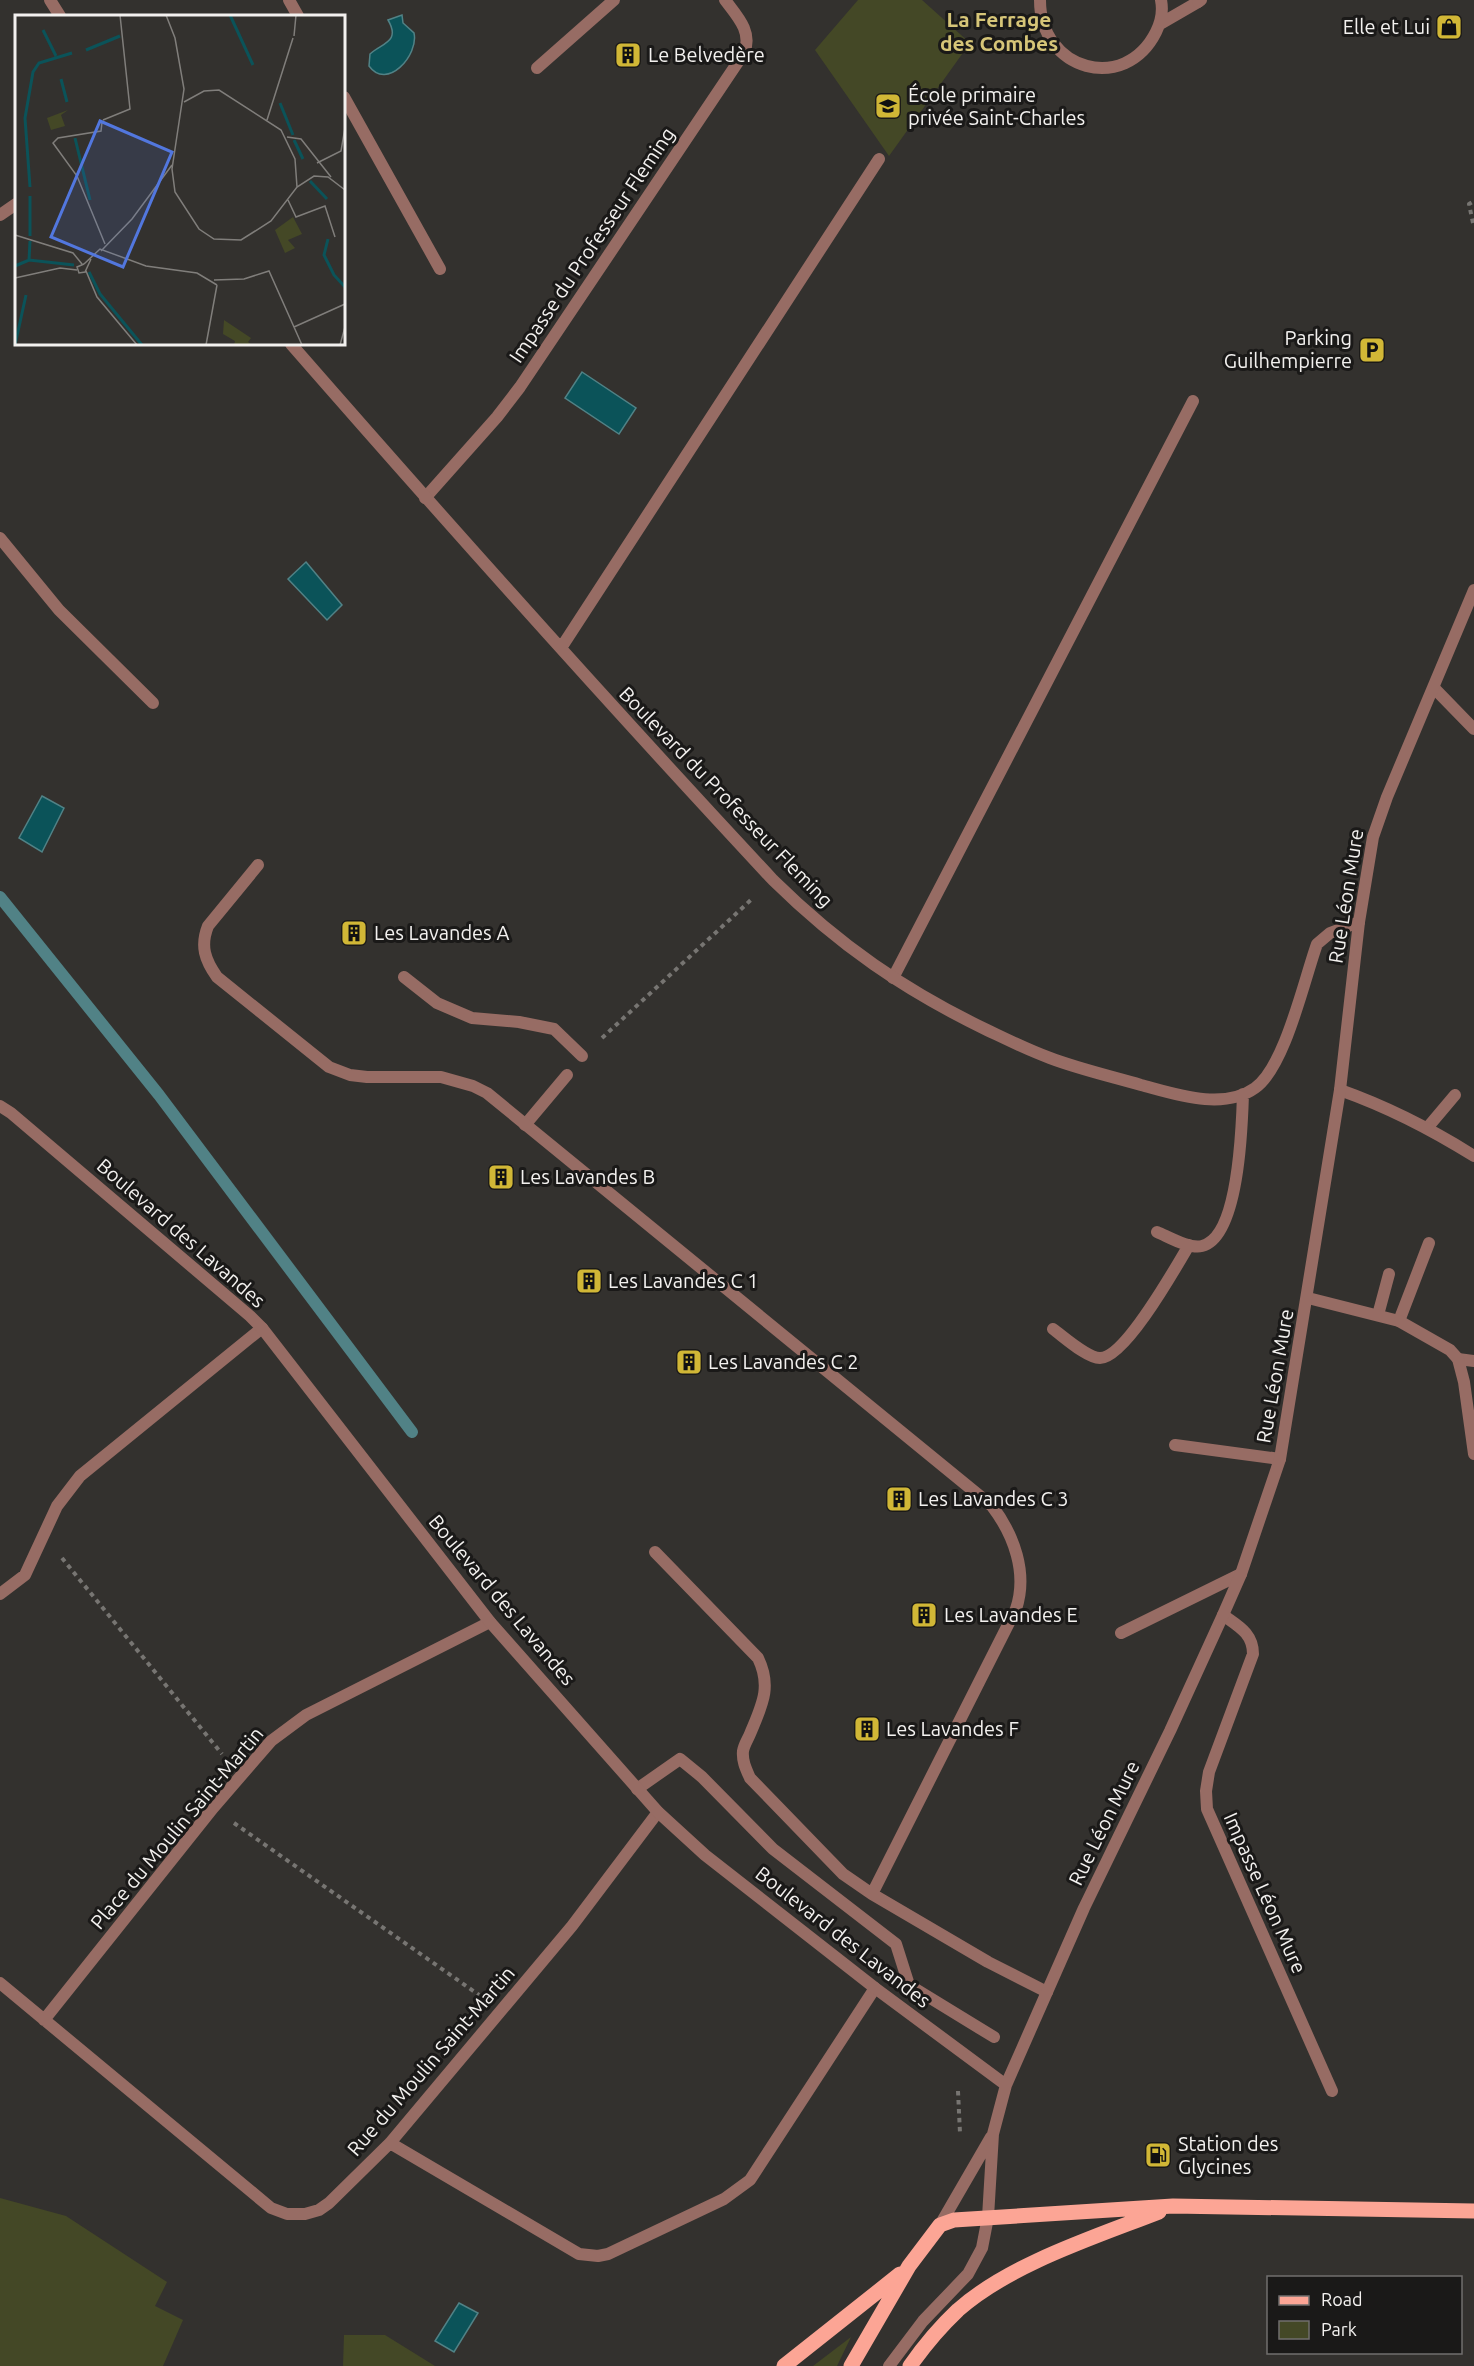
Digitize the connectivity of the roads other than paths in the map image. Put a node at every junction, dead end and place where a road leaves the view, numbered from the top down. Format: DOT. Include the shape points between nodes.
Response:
graph roads {
  1 [pos="50,0"];
  2 [pos="289,0"];
  3 [pos="614,0"];
  4 [pos="725,0"];
  5 [pos="1040,0"];
  6 [pos="1161,0"];
  7 [pos="1199,1"];
  8 [pos="59,15"];
  9 [pos="297,15"];
  10 [pos="1160,24"];
  11 [pos="537,68"];
  12 [pos="345,99"];
  13 [pos="879,159"];
  14 [pos="15,205"];
  15 [pos="0,214"];
  16 [pos="440,269"];
  17 [pos="292,345"];
  18 [pos="1193,401"];
  19 [pos="425,498"];
  20 [pos="0,538"];
  21 [pos="1474,590"];
  22 [pos="561,648"];
  23 [pos="1434,688"];
  24 [pos="153,703"];
  25 [pos="1474,729"];
  26 [pos="258,865"];
  27 [pos="1359,922"];
  28 [pos="404,977"];
  29 [pos="893,978"];
  30 [pos="582,1056"];
  31 [pos="567,1075"];
  32 [pos="1340,1090"];
  33 [pos="1243,1094"];
  34 [pos="1455,1095"];
  35 [pos="0,1106"];
  36 [pos="525,1125"];
  37 [pos="1428,1128"];
  38 [pos="1474,1156"];
  39 [pos="1157,1233"];
  40 [pos="1429,1243"];
  41 [pos="1189,1245"];
  42 [pos="1389,1274"];
  43 [pos="1308,1298"];
  44 [pos="1378,1315"];
  45 [pos="1399,1322"];
  46 [pos="262,1329"];
  47 [pos="1053,1329"];
  48 [pos="1458,1359"];
  49 [pos="1474,1361"];
  50 [pos="1175,1445"];
  51 [pos="1474,1454"];
  52 [pos="1281,1459"];
  53 [pos="655,1552"];
  54 [pos="1241,1574"];
  55 [pos="0,1594"];
  56 [pos="1223,1615"];
  57 [pos="490,1622"];
  58 [pos="1121,1633"];
  59 [pos="638,1789"];
  60 [pos="658,1812"];
  61 [pos="872,1894"];
  62 [pos="0,1983"];
  63 [pos="876,1988"];
  64 [pos="1047,1992"];
  65 [pos="44,2020"];
  66 [pos="994,2037"];
  67 [pos="1006,2085"];
  68 [pos="1332,2091"];
  69 [pos="993,2134"];
  70 [pos="390,2144"];
  71 [pos="1173,2206"];
  72 [pos="1474,2211"];
  73 [pos="988,2217"];
  74 [pos="940,2225"];
  75 [pos="909,2266"];
  76 [pos="784,2366"];
  77 [pos="851,2366"];
  78 [pos="889,2366"];
  79 [pos="910,2366"];
  1 -- 8 [label="street"];
  2 -- 9 [label="street"];
  3 -- 11 [label="street"];
  4 -- 19 [label="street, Impasse du Professeur Fleming" via="744,27 748,41 744,53 520,387"];
  5 -- 10 [label="street" via="1040,17 1047,37 1060,52 1097,68 1136,57 1151,42"];
  6 -- 10 [label="street"];
  7 -- 10 [label="street"];
  12 -- 16 [label="street"];
  13 -- 22 [label="street"];
  14 -- 15 [label="street"];
  17 -- 19 [label="street, Boulevard du Professeur Fleming"];
  18 -- 29 [label="street"];
  19 -- 22 [label="street, Boulevard du Professeur Fleming"];
  20 -- 24 [label="street" via="59,610"];
  21 -- 23 [label="street, Rue Léon Mure"];
  22 -- 29 [label="street, Boulevard du Professeur Fleming" via="803,910"];
  23 -- 25 [label="street"];
  23 -- 27 [label="street, Rue Léon Mure" via="1373,837"];
  26 -- 36 [label="street" via="204,936 205,957 216,977 329,1067 367,1077 420,1076 458,1081 487,1093"];
  27 -- 32 [label="street, Rue Léon Mure"];
  27 -- 33 [label="street, Boulevard du Professeur Fleming" via="1330,933 1317,944 1277,1062 1265,1079"];
  28 -- 30 [label="street" via="437,1003 472,1018 554,1029"];
  29 -- 33 [label="street, Boulevard du Professeur Fleming" via="921,996 1048,1057 1157,1090 1204,1099"];
  31 -- 36 [label="street"];
  32 -- 37 [label="street"];
  32 -- 43 [label="street, Rue Léon Mure"];
  33 -- 41 [label="street" via="1242,1130 1227,1216 1217,1237 1202,1246"];
  34 -- 37 [label="street"];
  35 -- 46 [label="street, Boulevard des Lavandes"];
  36 -- 61 [label="street" via="992,1506 1012,1537 1019,1567 1016,1610"];
  37 -- 38 [label="street"];
  39 -- 41 [label="street"];
  40 -- 45 [label="street"];
  41 -- 47 [label="street" via="1140,1322 1108,1356 1087,1354"];
  42 -- 44 [label="street"];
  43 -- 44 [label="street"];
  43 -- 52 [label="street, Rue Léon Mure"];
  44 -- 45 [label="street"];
  45 -- 48 [label="street" via="1444,1346"];
  46 -- 55 [label="street" via="91,1467 62,1498 25,1575"];
  46 -- 57 [label="street, Boulevard des Lavandes"];
  48 -- 49 [label="street"];
  48 -- 51 [label="street"];
  50 -- 52 [label="street"];
  52 -- 54 [label="street, Rue Léon Mure"];
  53 -- 61 [label="street" via="758,1658 764,1671 762,1704 743,1750 750,1778 831,1863"];
  54 -- 56 [label="street, Rue Léon Mure"];
  54 -- 58 [label="street"];
  56 -- 64 [label="street, Rue Léon Mure"];
  56 -- 68 [label="street, Impasse Léon Mure" via="1247,1632 1253,1654 1209,1772 1207,1809"];
  57 -- 59 [label="street, Boulevard des Lavandes"];
  57 -- 65 [label="street, Place du Moulin Saint-Martin" via="306,1715 271,1742 213,1808"];
  59 -- 60 [label="street, Boulevard des Lavandes"];
  59 -- 66 [label="street" via="680,1759 773,1849 896,1944 909,1985"];
  60 -- 63 [label="street, Boulevard des Lavandes" via="705,1856"];
  60 -- 70 [label="street, Rue du Moulin Saint-Martin" via="572,1926"];
  61 -- 64 [label="street"];
  62 -- 65 [label="street, Rue du Moulin Saint-Martin"];
  63 -- 67 [label="street, Boulevard des Lavandes"];
  63 -- 70 [label="street" via="750,2180 724,2199 608,2254 579,2254"];
  64 -- 67 [label="street, Rue Léon Mure"];
  65 -- 70 [label="street, Rue du Moulin Saint-Martin" via="278,2212 305,2214 319,2210"];
  67 -- 69 [label="street, Rue Léon Mure"];
  69 -- 73 [label="street"];
  69 -- 74 [label="street"];
  71 -- 72 [label="main road"];
  71 -- 73 [label="main road"];
  71 -- 79 [label="main road" via="1062,2249 990,2288 958,2310"];
  73 -- 74 [label="main road" via="962,2218"];
  73 -- 78 [label="street" via="974,2264"];
  74 -- 75 [label="main road"];
  75 -- 76 [label="main road"];
  75 -- 77 [label="main road"];
}
